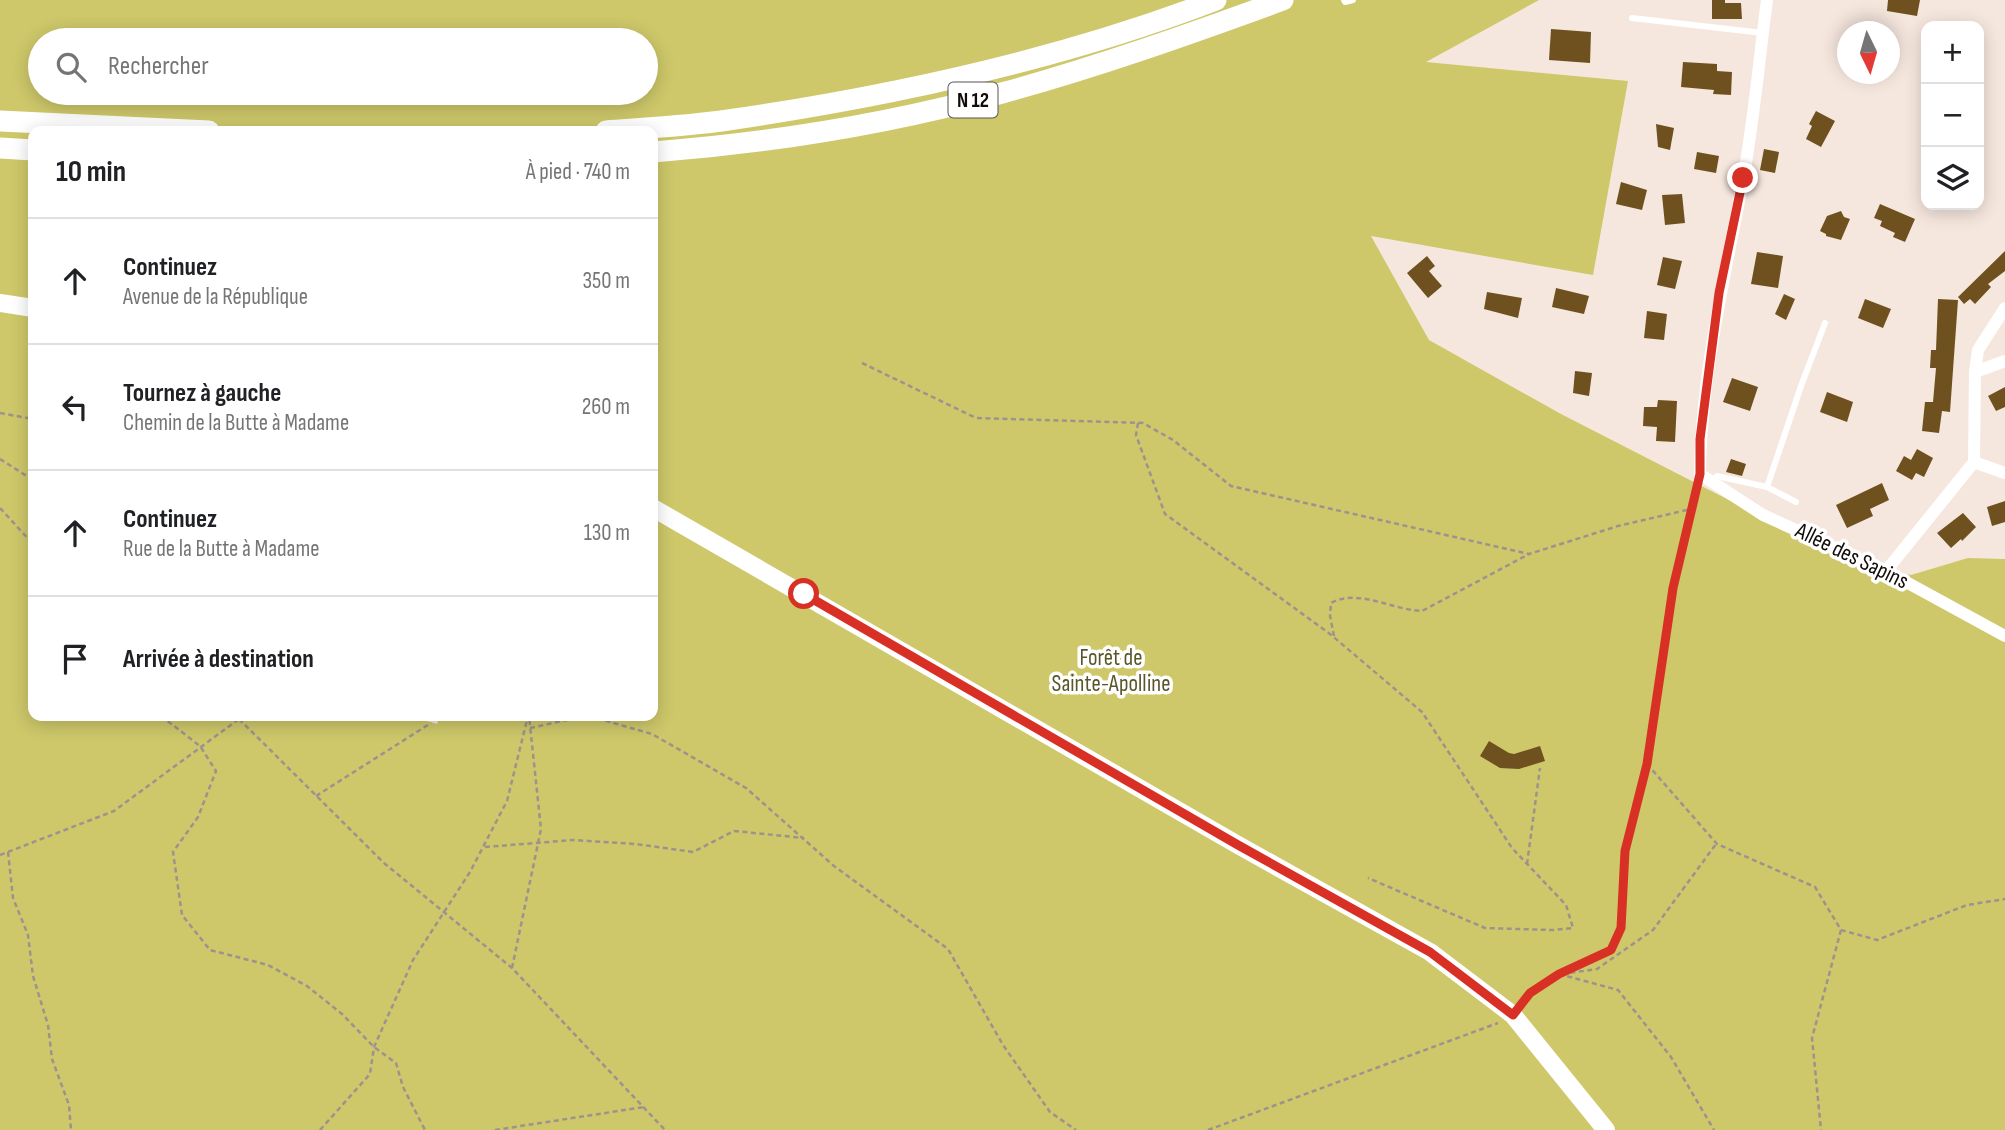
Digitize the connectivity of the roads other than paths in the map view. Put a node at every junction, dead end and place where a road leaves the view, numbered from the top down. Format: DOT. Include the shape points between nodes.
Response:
graph roads {
  1 [pos="1216,0"];
  2 [pos="1283,0"];
  3 [pos="1344,0"];
  4 [pos="1353,0"];
  5 [pos="1767,0"];
  6 [pos="1632,18"];
  7 [pos="1763,33"];
  8 [pos="0,121"];
  9 [pos="104,126"];
  10 [pos="658,127"];
  11 [pos="0,148"];
  12 [pos="28,150"];
  13 [pos="658,152"];
  14 [pos="0,303"];
  15 [pos="28,307"];
  16 [pos="2005,308"];
  17 [pos="1825,323"];
  18 [pos="2005,361"];
  19 [pos="1975,372"];
  20 [pos="1974,462"];
  21 [pos="2005,473"];
  22 [pos="1713,483"];
  23 [pos="1767,487"];
  24 [pos="1796,502"];
  25 [pos="658,511"];
  26 [pos="1886,571"];
  27 [pos="2005,636"];
  28 [pos="1606,1130"];
  1 -- 10 [label="highway, N 12" via="1094,43 979,72 838,102 725,121"];
  2 -- 13 [label="highway, N 12" via="1000,94 849,127 729,146"];
  3 -- 4 [label="lane"];
  5 -- 7 [label="street"];
  6 -- 7 [label="lane"];
  7 -- 22 [label="street, Allée des Sapins" via="1743,178 1719,293 1700,439 1700,474"];
  8 -- 9 [label="highway"];
  11 -- 12 [label="highway"];
  14 -- 15 [label="main road"];
  16 -- 19 [label="street" via="1978,350"];
  17 -- 23 [label="lane"];
  18 -- 19 [label="street"];
  19 -- 20 [label="street"];
  20 -- 21 [label="street"];
  20 -- 26 [label="street"];
  22 -- 23 [label="lane" via="1717,476"];
  22 -- 26 [label="street, Allée des Sapins" via="1763,514"];
  23 -- 24 [label="lane"];
  25 -- 28 [label="main road" via="1430,952 1513,1015"];
  26 -- 27 [label="street, Allée des Sapins"];
}
